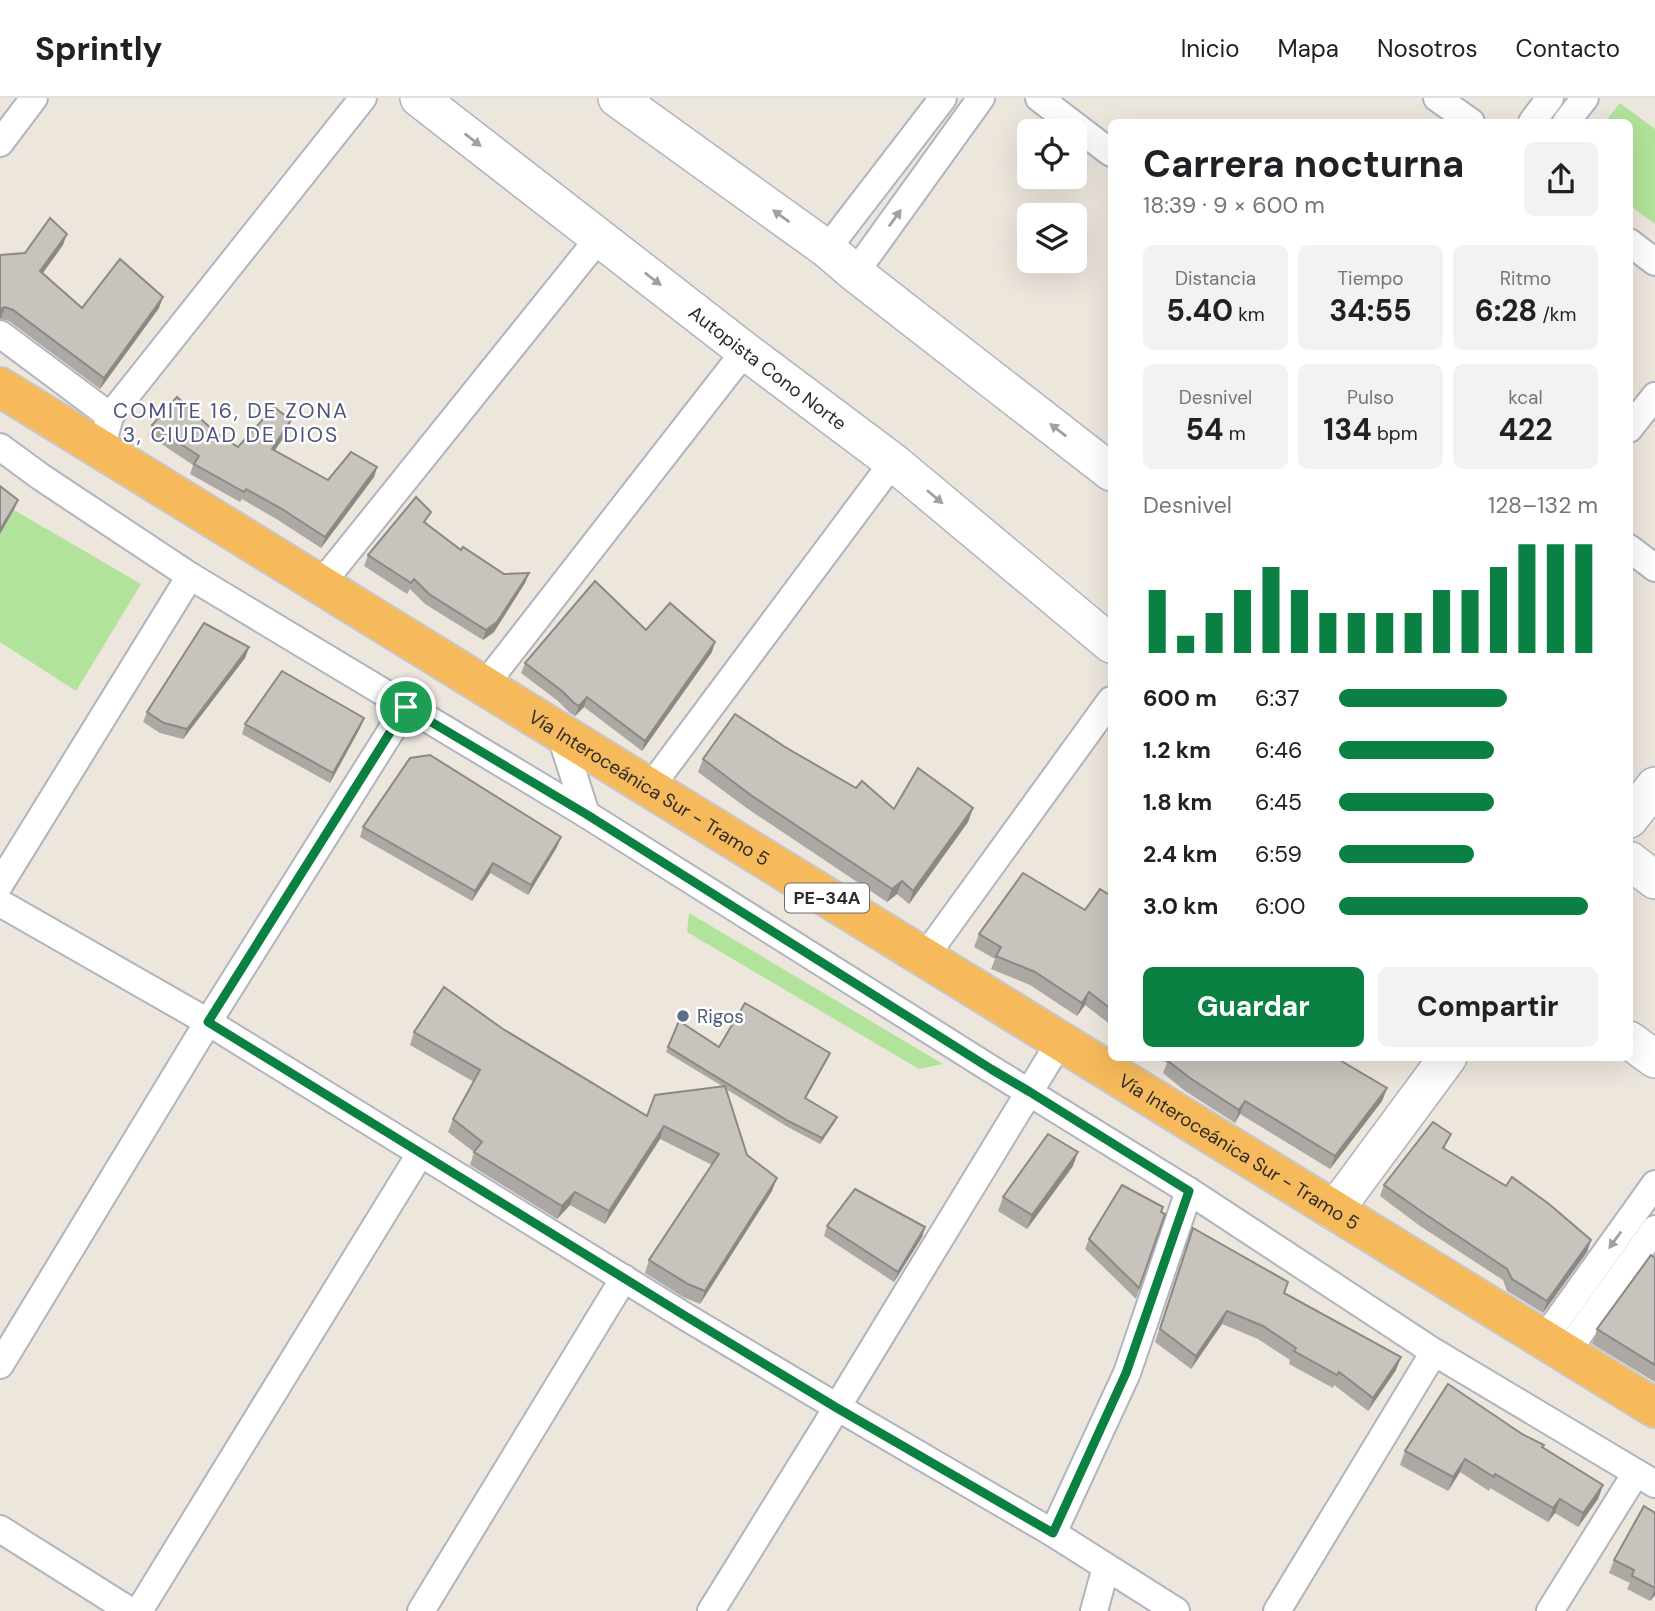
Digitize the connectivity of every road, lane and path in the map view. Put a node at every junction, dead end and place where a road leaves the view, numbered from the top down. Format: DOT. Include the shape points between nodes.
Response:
graph roads {
  1 [pos="34,98"];
  2 [pos="363,98"];
  3 [pos="419,98"];
  4 [pos="617,98"];
  5 [pos="943,98"];
  6 [pos="981,98"];
  7 [pos="1039,98"];
  8 [pos="1437,98"];
  9 [pos="1550,98"];
  10 [pos="1585,98"];
  11 [pos="1467,119"];
  12 [pos="1534,119"];
  13 [pos="1568,119"];
  14 [pos="0,143"];
  15 [pos="1108,151"];
  16 [pos="599,238"];
  17 [pos="1633,245"];
  18 [pos="827,249"];
  19 [pos="1655,262"];
  20 [pos="855,273"];
  21 [pos="0,334"];
  22 [pos="745,351"];
  23 [pos="0,387"];
  24 [pos="1655,396"];
  25 [pos="1633,424"];
  26 [pos="106,433"];
  27 [pos="0,447"];
  28 [pos="893,462"];
  29 [pos="1108,470"];
  30 [pos="1633,551"];
  31 [pos="1655,568"];
  32 [pos="190,576"];
  33 [pos="321,584"];
  34 [pos="1108,641"];
  35 [pos="484,686"];
  36 [pos="1108,704"];
  37 [pos="406,707"];
  38 [pos="560,733"];
  39 [pos="1655,786"];
  40 [pos="649,789"];
  41 [pos="586,814"];
  42 [pos="1633,814"];
  43 [pos="1633,863"];
  44 [pos="1655,880"];
  45 [pos="0,884"];
  46 [pos="0,903"];
  47 [pos="924,958"];
  48 [pos="208,1022"];
  49 [pos="1060,1040"];
  50 [pos="1633,1043"];
  51 [pos="1655,1059"];
  52 [pos="1445,1061"];
  53 [pos="1030,1092"];
  54 [pos="420,1154"];
  55 [pos="1655,1184"];
  56 [pos="1189,1191"];
  57 [pos="1334,1211"];
  58 [pos="1655,1229"];
  59 [pos="624,1278"];
  60 [pos="1555,1346"];
  61 [pos="1433,1352"];
  62 [pos="0,1365"];
  63 [pos="837,1408"];
  64 [pos="1655,1408"];
  65 [pos="1645,1479"];
  66 [pos="0,1529"];
  67 [pos="1053,1533"];
  68 [pos="1106,1567"];
  69 [pos="713,1610"];
  70 [pos="130,1611"];
  71 [pos="139,1611"];
  72 [pos="421,1611"];
  73 [pos="1094,1611"];
  74 [pos="1176,1611"];
  75 [pos="1277,1611"];
  76 [pos="1550,1611"];
  1 -- 14 [label="street"];
  2 -- 26 [label="street"];
  3 -- 16 [label="main road, Autopista Cono Norte, one-way"];
  18 -- 4 [label="main road, one-way"];
  5 -- 18 [label="street"];
  20 -- 6 [label="street, one-way"];
  7 -- 15 [label="street"];
  8 -- 11 [label="street"];
  9 -- 12 [label="street"];
  10 -- 13 [label="street"];
  16 -- 22 [label="main road, Autopista Cono Norte, one-way"];
  16 -- 33 [label="street"];
  17 -- 19 [label="street"];
  18 -- 20 [label="main road"];
  29 -- 20 [label="main road, one-way"];
  21 -- 26 [label="street"];
  22 -- 28 [label="main road, Autopista Cono Norte"];
  22 -- 35 [label="street"];
  23 -- 26 [label="highway, Vía Interoceánica Sur - Tramo 5 / PE-34A"];
  24 -- 25 [label="street"];
  26 -- 33 [label="highway, Vía Interoceánica Sur - Tramo 5 / PE-34A"];
  27 -- 32 [label="street"];
  28 -- 34 [label="main road, Autopista Cono Norte, one-way"];
  28 -- 40 [label="street"];
  30 -- 31 [label="street"];
  32 -- 37 [label="street"];
  32 -- 45 [label="street"];
  33 -- 35 [label="highway, Vía Interoceánica Sur - Tramo 5 / PE-34A"];
  35 -- 38 [label="highway, Vía Interoceánica Sur - Tramo 5 / PE-34A"];
  36 -- 47 [label="street"];
  37 -- 41 [label="street"];
  37 -- 48 [label="street"];
  38 -- 40 [label="highway, Vía Interoceánica Sur - Tramo 5 / PE-34A"];
  38 -- 41 [label="street"];
  39 -- 42 [label="main road"];
  40 -- 47 [label="highway, Vía Interoceánica Sur - Tramo 5 / PE-34A"];
  41 -- 53 [label="street"];
  43 -- 44 [label="main road"];
  46 -- 48 [label="street"];
  47 -- 49 [label="highway, Vía Interoceánica Sur - Tramo 5 / PE-34A"];
  48 -- 54 [label="street"];
  48 -- 62 [label="street"];
  49 -- 53 [label="street"];
  49 -- 57 [label="highway, Vía Interoceánica Sur - Tramo 5 / PE-34A"];
  50 -- 51 [label="main road"];
  52 -- 57 [label="main road"];
  53 -- 56 [label="street"];
  53 -- 63 [label="street"];
  54 -- 59 [label="street"];
  54 -- 71 [label="street"];
  55 -- 60 [label="street, one-way"];
  56 -- 61 [label="street"];
  56 -- 67 [label="street" via="1126,1373"];
  57 -- 60 [label="highway, Vía Interoceánica Sur - Tramo 5 / PE-34A"];
  58 -- 60 [label="street"];
  59 -- 63 [label="street"];
  59 -- 72 [label="street"];
  60 -- 64 [label="highway, Vía Interoceánica Sur - Tramo 5 / PE-34A"];
  61 -- 65 [label="street"];
  61 -- 75 [label="street"];
  63 -- 67 [label="street"];
  63 -- 69 [label="street"];
  65 -- 76 [label="street"];
  66 -- 70 [label="street"];
  67 -- 68 [label="street"];
  68 -- 73 [label="street"];
  68 -- 74 [label="street"];
}
